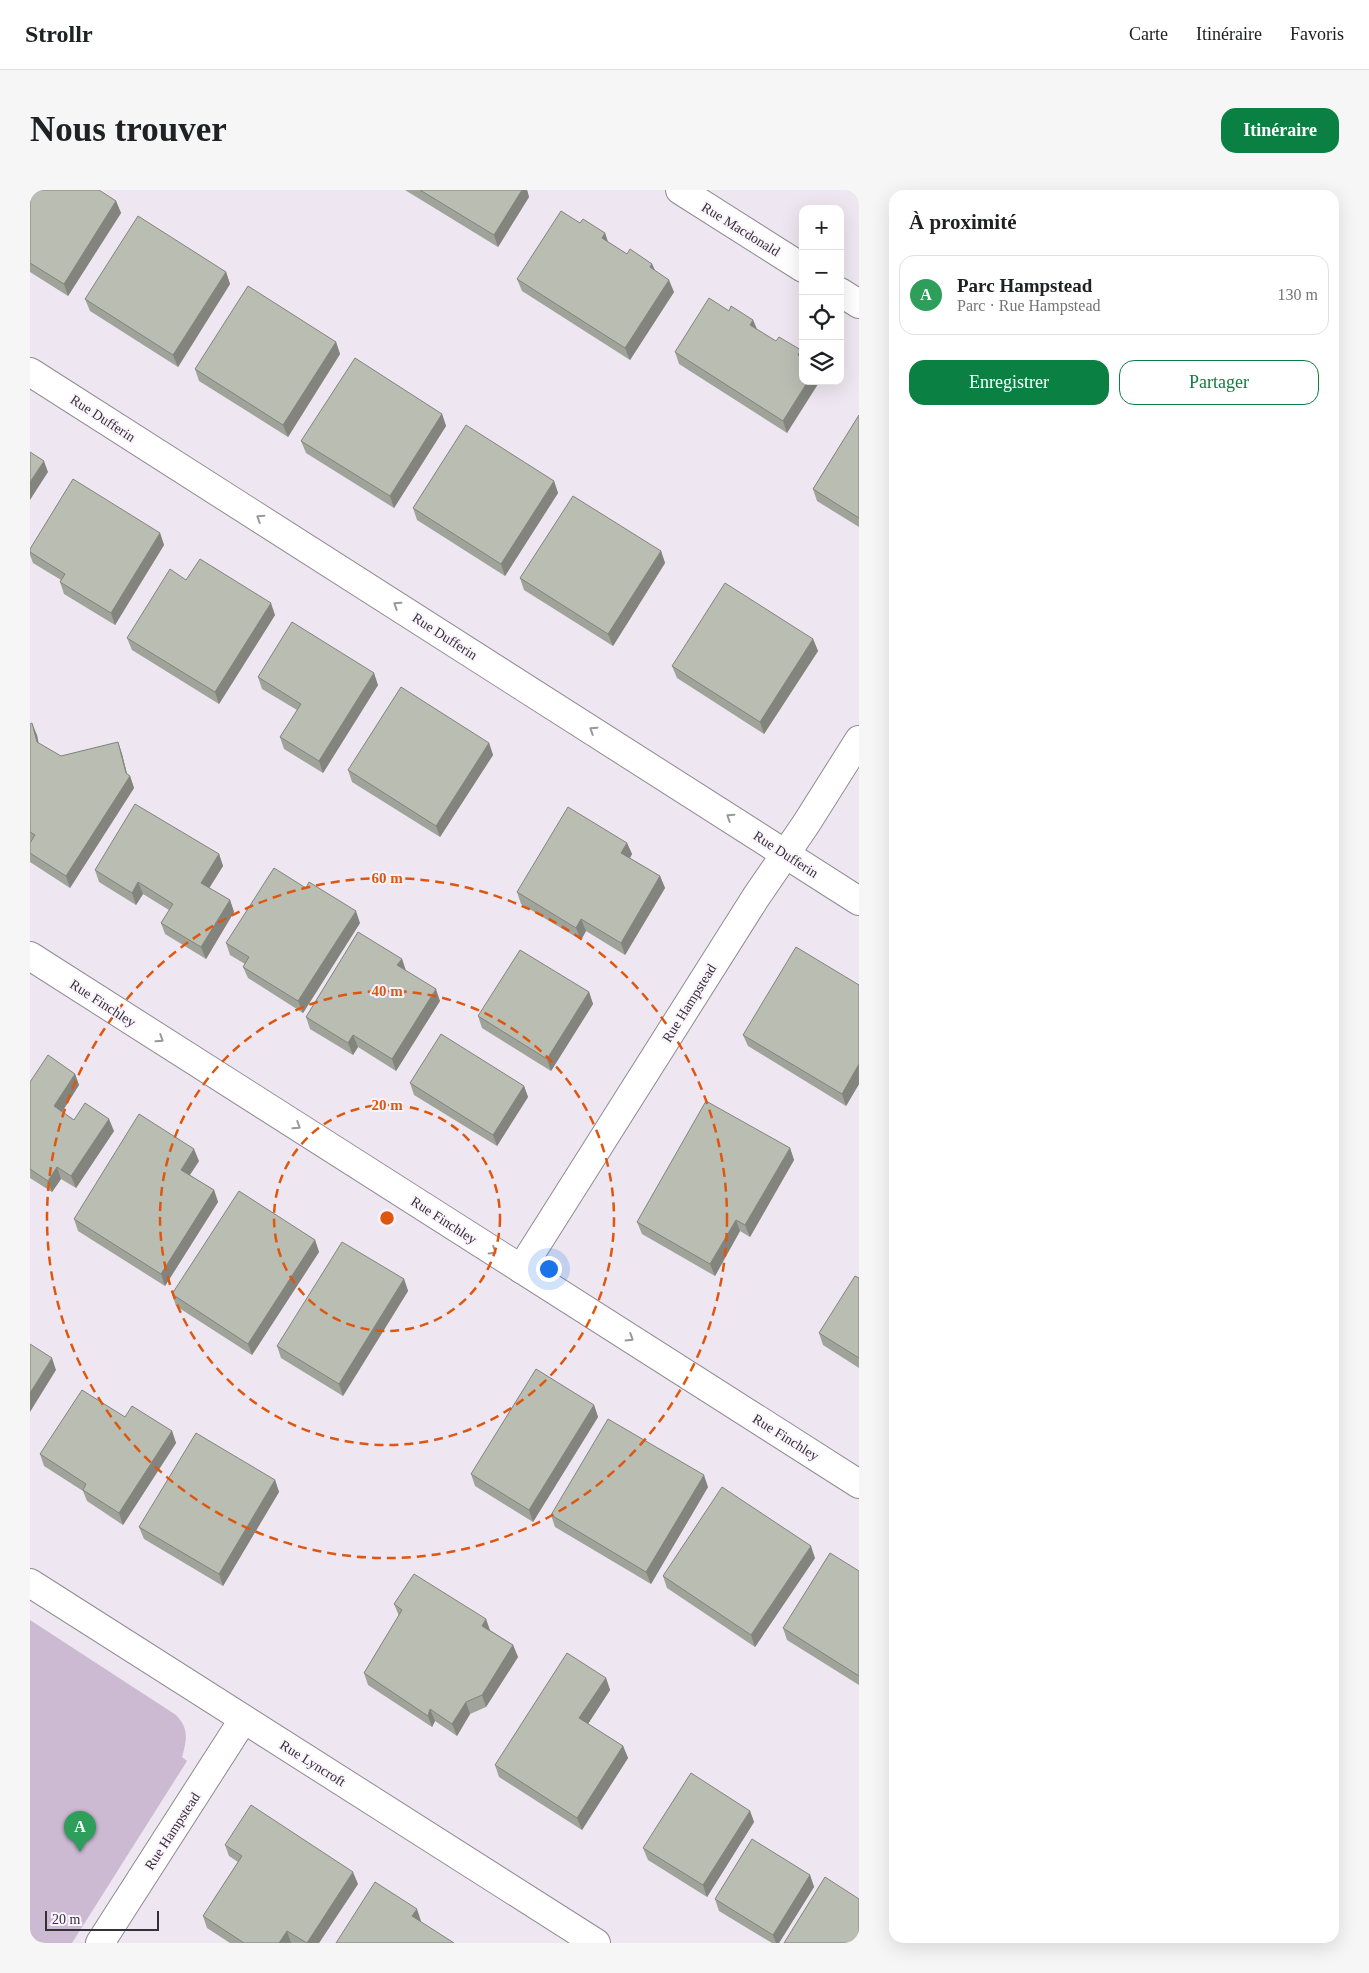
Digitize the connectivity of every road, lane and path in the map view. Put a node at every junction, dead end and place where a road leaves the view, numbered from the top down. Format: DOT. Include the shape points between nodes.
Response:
graph roads {
  1 [pos="680,190"];
  2 [pos="799,265"];
  3 [pos="844,295"];
  4 [pos="859,304"];
  5 [pos="30,372"];
  6 [pos="859,740"];
  7 [pos="786,854"];
  8 [pos="859,901"];
  9 [pos="30,956"];
  10 [pos="521,1269"];
  11 [pos="859,1484"];
  12 [pos="30,1583"];
  13 [pos="243,1720"];
  14 [pos="100,1943"];
  15 [pos="596,1943"];
  1 -- 2 [label="street, Rue Macdonald"];
  3 -- 4 [label="street"];
  7 -- 5 [label="street, Rue Dufferin, one-way"];
  6 -- 7 [label="street, Rue Hampstead"];
  7 -- 8 [label="street, Rue Dufferin"];
  7 -- 10 [label="street, Rue Hampstead"];
  9 -- 10 [label="street, Rue Finchley, one-way"];
  10 -- 11 [label="street, Rue Finchley, one-way"];
  12 -- 13 [label="street, Rue Lyncroft"];
  13 -- 14 [label="street, Rue Hampstead"];
  13 -- 15 [label="street, Rue Lyncroft"];
}
